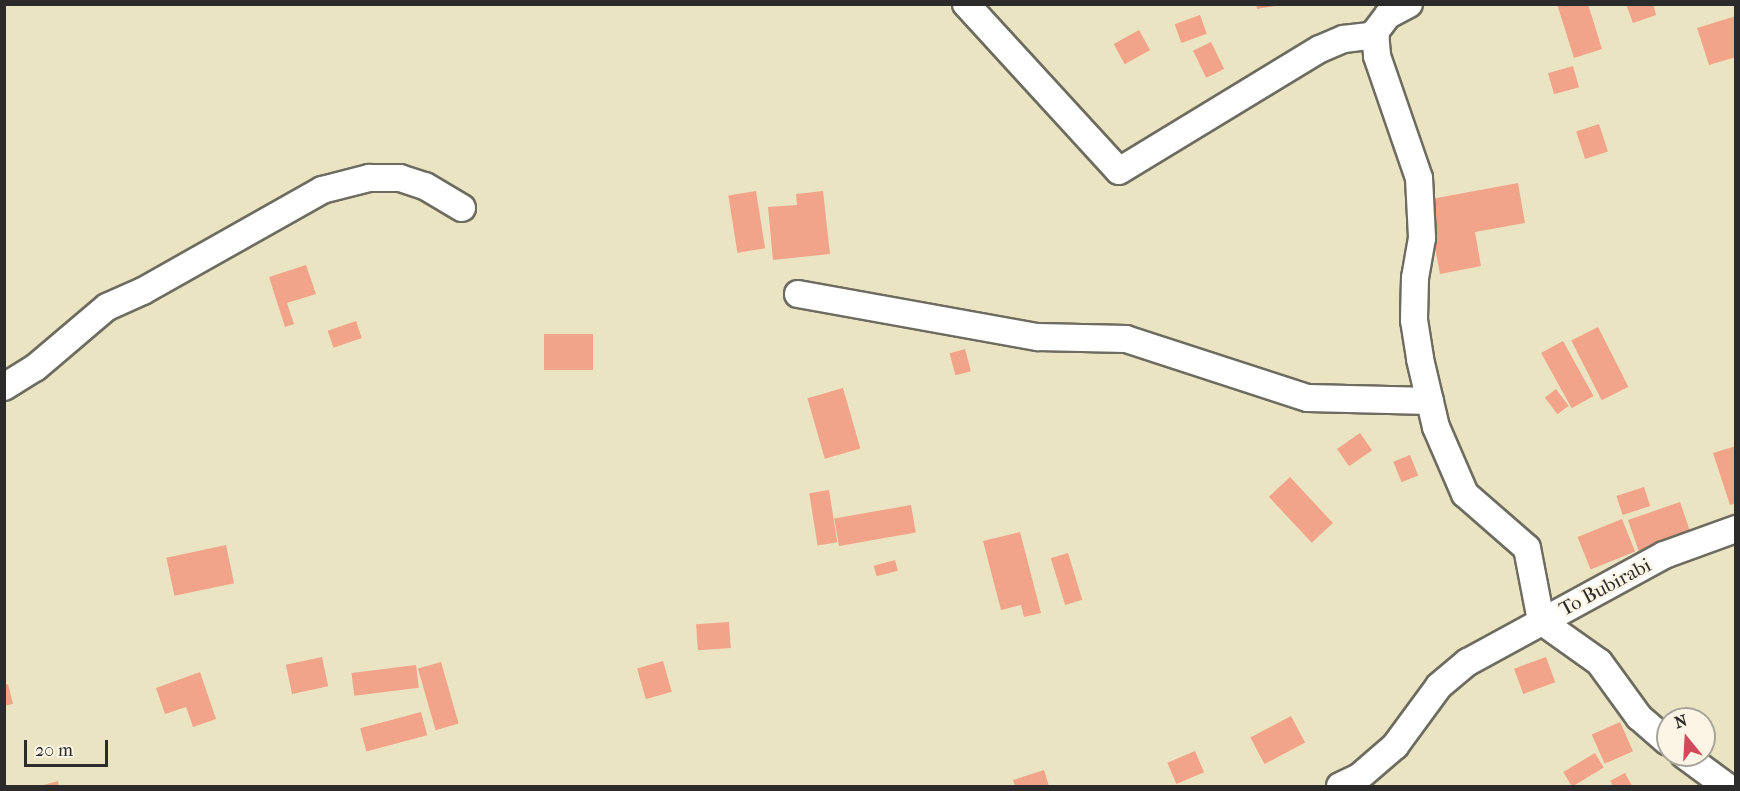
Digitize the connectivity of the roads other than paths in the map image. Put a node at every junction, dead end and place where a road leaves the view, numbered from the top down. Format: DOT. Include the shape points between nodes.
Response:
graph roads {
  1 [pos="966,4"];
  2 [pos="1409,4"];
  3 [pos="1376,35"];
  4 [pos="462,208"];
  5 [pos="798,294"];
  6 [pos="4,387"];
  7 [pos="1430,401"];
  8 [pos="1736,529"];
  9 [pos="1541,621"];
  10 [pos="1656,732"];
  11 [pos="1700,767"];
  12 [pos="1340,786"];
  13 [pos="1726,786"];
  1 -- 3 [label="street" via="1119,171 1320,49 1344,39"];
  2 -- 3 [label="street" via="1388,15"];
  3 -- 7 [label="street" via="1377,56 1419,178 1422,238 1415,278 1414,320"];
  4 -- 6 [label="street" via="425,186 400,178 369,178 322,190 143,291 107,307 35,368"];
  5 -- 7 [label="street" via="1038,337 1126,339 1308,398"];
  7 -- 9 [label="street" via="1450,465 1465,494 1527,548"];
  8 -- 9 [label="street, To Bubirabi" via="1664,555"];
  9 -- 10 [label="street, To Bubirabi" via="1599,662 1639,717"];
  9 -- 12 [label="street" via="1439,686 1395,746 1359,777"];
  11 -- 13 [label="street"];
}
